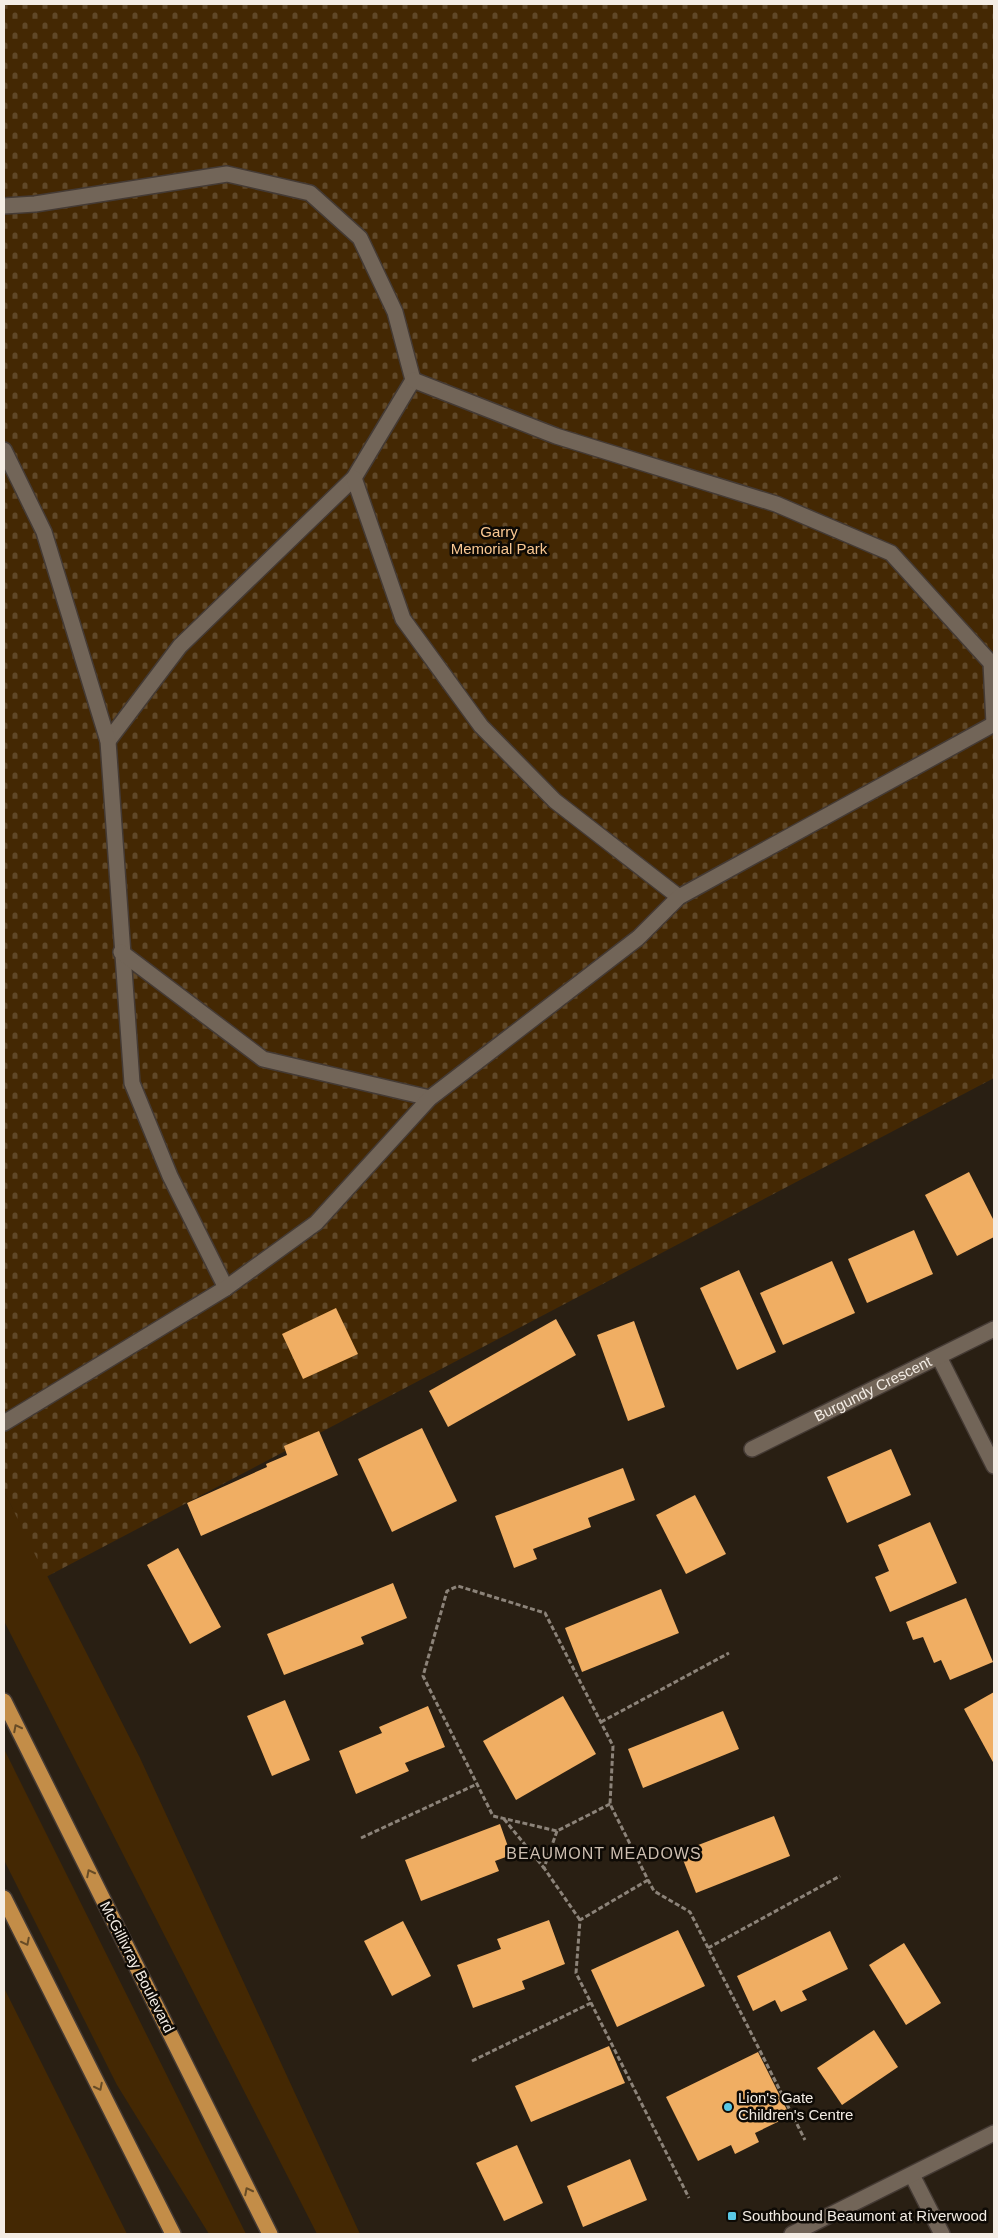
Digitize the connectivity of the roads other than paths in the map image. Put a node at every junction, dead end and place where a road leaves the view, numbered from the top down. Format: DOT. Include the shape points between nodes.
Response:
graph roads {
  1 [pos="4,206"];
  2 [pos="413,380"];
  3 [pos="4,450"];
  4 [pos="354,478"];
  5 [pos="994,724"];
  6 [pos="108,741"];
  7 [pos="679,897"];
  8 [pos="122,952"];
  9 [pos="430,1098"];
  10 [pos="226,1288"];
  11 [pos="994,1329"];
  12 [pos="939,1357"];
  13 [pos="4,1423"];
  14 [pos="752,1449"];
  15 [pos="994,1466"];
  16 [pos="4,1701"];
  17 [pos="4,1898"];
  18 [pos="994,2133"];
  19 [pos="912,2175"];
  20 [pos="173,2234"];
  21 [pos="270,2234"];
  22 [pos="792,2234"];
  23 [pos="942,2234"];
  1 -- 2 [label="street" via="227,174 310,193 360,238 395,312"];
  2 -- 4 [label="street"];
  2 -- 5 [label="street" via="556,436 776,504 891,553 991,663"];
  3 -- 6 [label="street" via="44,532"];
  4 -- 6 [label="street" via="180,646"];
  4 -- 7 [label="street" via="403,619 481,726 555,801"];
  5 -- 7 [label="street"];
  6 -- 8 [label="street"];
  7 -- 9 [label="street" via="638,938"];
  8 -- 9 [label="street" via="263,1059"];
  8 -- 10 [label="street" via="132,1083 170,1176"];
  9 -- 10 [label="street" via="316,1223"];
  10 -- 13 [label="street"];
  11 -- 12 [label="street, Burgundy Crescent"];
  12 -- 14 [label="street, Burgundy Crescent"];
  12 -- 15 [label="street"];
  21 -- 16 [label="main road, McGillivray Boulevard, one-way"];
  17 -- 20 [label="main road, one-way"];
  18 -- 19 [label="street"];
  19 -- 22 [label="street"];
  19 -- 23 [label="street"];
}
